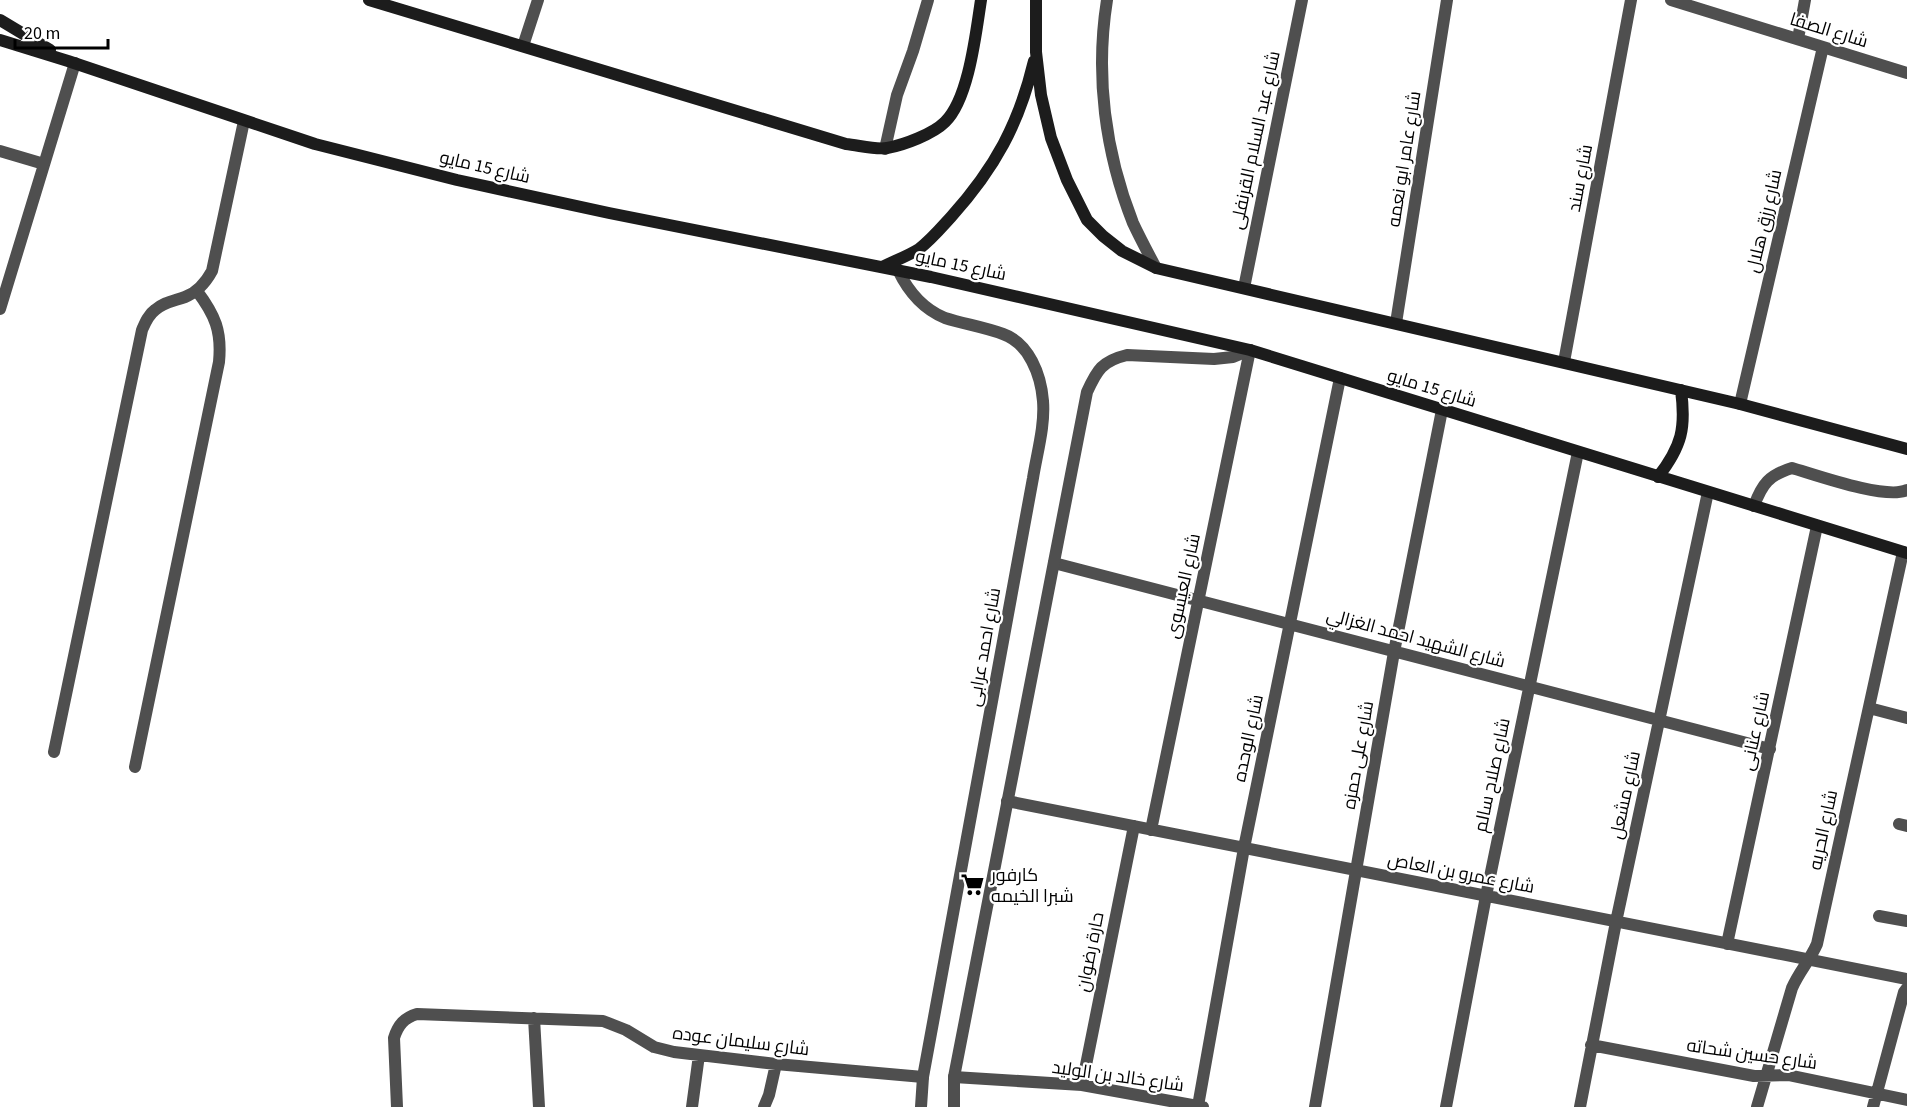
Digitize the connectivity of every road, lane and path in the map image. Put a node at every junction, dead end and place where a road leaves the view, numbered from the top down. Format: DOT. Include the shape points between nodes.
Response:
graph roads {
  1 [pos="369,0"];
  2 [pos="538,0"];
  3 [pos="928,0"];
  4 [pos="1036,0"];
  5 [pos="1107,0"];
  6 [pos="1302,0"];
  7 [pos="1447,0"];
  8 [pos="1631,0"];
  9 [pos="1671,0"];
  10 [pos="1805,0"];
  11 [pos="981,2"];
  12 [pos="0,20"];
  13 [pos="1798,39"];
  14 [pos="0,40"];
  15 [pos="523,46"];
  16 [pos="1823,47"];
  17 [pos="1036,52"];
  18 [pos="71,62"];
  19 [pos="1907,73"];
  20 [pos="244,121"];
  21 [pos="885,148"];
  22 [pos="0,151"];
  23 [pos="44,164"];
  24 [pos="882,267"];
  25 [pos="1156,268"];
  26 [pos="898,270"];
  27 [pos="1244,288"];
  28 [pos="196,291"];
  29 [pos="0,309"];
  30 [pos="1396,323"];
  31 [pos="1250,350"];
  32 [pos="1564,362"];
  33 [pos="1340,378"];
  34 [pos="1681,390"];
  35 [pos="1740,404"];
  36 [pos="1442,410"];
  37 [pos="1907,449"];
  38 [pos="1578,452"];
  39 [pos="1658,477"];
  40 [pos="1907,490"];
  41 [pos="1708,492"];
  42 [pos="1754,506"];
  43 [pos="1817,526"];
  44 [pos="1906,550"];
  45 [pos="1054,563"];
  46 [pos="1198,600"];
  47 [pos="1289,624"];
  48 [pos="1394,652"];
  49 [pos="1529,686"];
  50 [pos="1869,708"];
  51 [pos="1907,718"];
  52 [pos="1659,720"];
  53 [pos="1770,748"];
  54 [pos="54,752"];
  55 [pos="135,767"];
  56 [pos="1007,801"];
  57 [pos="1134,826"];
  58 [pos="1151,830"];
  59 [pos="1244,848"];
  60 [pos="1356,871"];
  61 [pos="1486,896"];
  62 [pos="1879,916"];
  63 [pos="1907,921"];
  64 [pos="1616,922"];
  65 [pos="1727,944"];
  66 [pos="1810,960"];
  67 [pos="1907,980"];
  68 [pos="1907,988"];
  69 [pos="534,1018"];
  70 [pos="1591,1045"];
  71 [pos="699,1055"];
  72 [pos="776,1064"];
  73 [pos="1767,1076"];
  74 [pos="923,1077"];
  75 [pos="954,1077"];
  76 [pos="1082,1085"];
  77 [pos="1876,1094"];
  78 [pos="1907,1100"];
  79 [pos="1201,1106"];
  80 [pos="397,1107"];
  81 [pos="539,1107"];
  82 [pos="692,1107"];
  83 [pos="764,1107"];
  84 [pos="921,1107"];
  85 [pos="954,1107"];
  86 [pos="1316,1107"];
  87 [pos="1446,1107"];
  88 [pos="1580,1107"];
  89 [pos="1757,1107"];
  90 [pos="1873,1107"];
  1 -- 15 [label="main road"];
  2 -- 15 [label="street"];
  3 -- 21 [label="street" via="897,95"];
  4 -- 17 [label="main road"];
  5 -- 25 [label="street" via="1101,77 1107,127 1134,224"];
  6 -- 27 [label="street, شارع عبد السلام القرنفلى"];
  7 -- 30 [label="street, شارع عامر ابو نعمه"];
  8 -- 32 [label="street, شارع سند"];
  9 -- 13 [label="street, شارع الصفا"];
  10 -- 13 [label="street"];
  11 -- 21 [label="main road" via="964,87 946,122 909,142"];
  12 -- 18 [label="main road"];
  13 -- 16 [label="street, شارع الصفا"];
  14 -- 18 [label="main road, شارع 15 مايو"];
  15 -- 21 [label="main road" via="846,144"];
  16 -- 19 [label="street, شارع الصفا"];
  16 -- 35 [label="street, شارع رزق هلال"];
  17 -- 24 [label="main road" via="1014,125 968,199 918,249"];
  17 -- 25 [label="main road" via="1052,138 1087,220 1122,251"];
  18 -- 20 [label="main road, شارع 15 مايو"];
  18 -- 23 [label="street"];
  20 -- 24 [label="main road, شارع 15 مايو" via="315,144 457,180"];
  20 -- 28 [label="street" via="212,271"];
  22 -- 23 [label="street"];
  23 -- 29 [label="street"];
  24 -- 26 [label="main road, شارع 15 مايو"];
  25 -- 27 [label="main road"];
  26 -- 31 [label="main road, شارع 15 مايو"];
  26 -- 74 [label="street, شارع احمد عرابى" via="911,293 932,311 1004,334 1021,345 1040,379 1043,402 1031,490"];
  27 -- 30 [label="main road"];
  28 -- 54 [label="street" via="153,311 142,330"];
  28 -- 55 [label="street" via="215,319 219,362"];
  30 -- 32 [label="main road"];
  31 -- 33 [label="main road, شارع 15 مايو"];
  31 -- 45 [label="street" via="1214,359 1127,355 1105,363 1097,371 1087,392"];
  31 -- 46 [label="street, شارع العيسوى"];
  32 -- 34 [label="main road"];
  33 -- 36 [label="main road, شارع 15 مايو"];
  33 -- 47 [label="street, شارع الوحده"];
  34 -- 35 [label="main road"];
  34 -- 39 [label="main road" via="1681,436"];
  35 -- 37 [label="main road"];
  36 -- 38 [label="main road, شارع 15 مايو"];
  36 -- 48 [label="street, شارع على حمزه"];
  38 -- 39 [label="main road, شارع 15 مايو"];
  38 -- 49 [label="street, شارع صلاح سالم"];
  39 -- 41 [label="main road, شارع 15 مايو"];
  40 -- 42 [label="street" via="1886,493 1792,468 1767,481"];
  41 -- 42 [label="main road, شارع 15 مايو"];
  41 -- 52 [label="street, شارع مشعل"];
  42 -- 43 [label="main road, شارع 15 مايو"];
  43 -- 44 [label="main road, شارع 15 مايو"];
  43 -- 53 [label="street, شارع عنانى"];
  44 -- 50 [label="street, شارع الحريه"];
  45 -- 46 [label="street, شارع الشهيد احمد الغزالي"];
  45 -- 56 [label="street"];
  46 -- 47 [label="street, شارع الشهيد احمد الغزالي"];
  46 -- 58 [label="street, شارع العيسوى"];
  47 -- 48 [label="street, شارع الشهيد احمد الغزالي"];
  47 -- 59 [label="street, شارع الوحده"];
  48 -- 49 [label="street, شارع الشهيد احمد الغزالي"];
  48 -- 60 [label="street, شارع على حمزه"];
  49 -- 52 [label="street, شارع الشهيد احمد الغزالي"];
  49 -- 61 [label="street, شارع صلاح سالم"];
  50 -- 51 [label="street"];
  50 -- 66 [label="street, شارع الحريه" via="1817,944"];
  52 -- 53 [label="street, شارع الشهيد احمد الغزالي"];
  52 -- 64 [label="street, شارع مشعل"];
  53 -- 65 [label="street, شارع عنانى"];
  56 -- 57 [label="street, شارع عمرو بن العاص"];
  56 -- 75 [label="street"];
  57 -- 58 [label="street, شارع عمرو بن العاص"];
  57 -- 76 [label="street, حارة رضوان"];
  58 -- 59 [label="street, شارع عمرو بن العاص"];
  59 -- 60 [label="street, شارع عمرو بن العاص"];
  59 -- 79 [label="street, شارع الوحده"];
  60 -- 61 [label="street, شارع عمرو بن العاص"];
  60 -- 86 [label="street, شارع على حمزه"];
  61 -- 64 [label="street, شارع عمرو بن العاص"];
  61 -- 87 [label="street, شارع صلاح سالم"];
  62 -- 63 [label="street"];
  64 -- 65 [label="street, شارع عمرو بن العاص"];
  64 -- 70 [label="street, شارع مشعل"];
  65 -- 66 [label="street, شارع عمرو بن العاص"];
  66 -- 67 [label="street, شارع عمرو بن العاص"];
  66 -- 73 [label="street, شارع الحريه" via="1800,970 1792,988"];
  68 -- 77 [label="street"];
  69 -- 71 [label="street, شارع سليمان عوده" via="603,1021 654,1047"];
  69 -- 80 [label="street, شارع سليمان عوده" via="417,1014 401,1022 394,1038"];
  69 -- 81 [label="street"];
  70 -- 73 [label="street, شارع حسين شحاته"];
  70 -- 88 [label="street, شارع مشعل"];
  71 -- 72 [label="street, شارع سليمان عوده"];
  71 -- 82 [label="street"];
  72 -- 74 [label="street, شارع سليمان عوده"];
  72 -- 83 [label="street"];
  73 -- 77 [label="street, شارع حسين شحاته" via="1788,1075"];
  73 -- 89 [label="street, شارع الحريه"];
  74 -- 84 [label="street, شارع احمد عرابى"];
  75 -- 76 [label="street, شارع خالد بن الوليد"];
  75 -- 85 [label="street"];
  76 -- 79 [label="street, شارع خالد بن الوليد"];
  77 -- 78 [label="street, شارع حسين شحاته"];
  77 -- 90 [label="street"];
}
